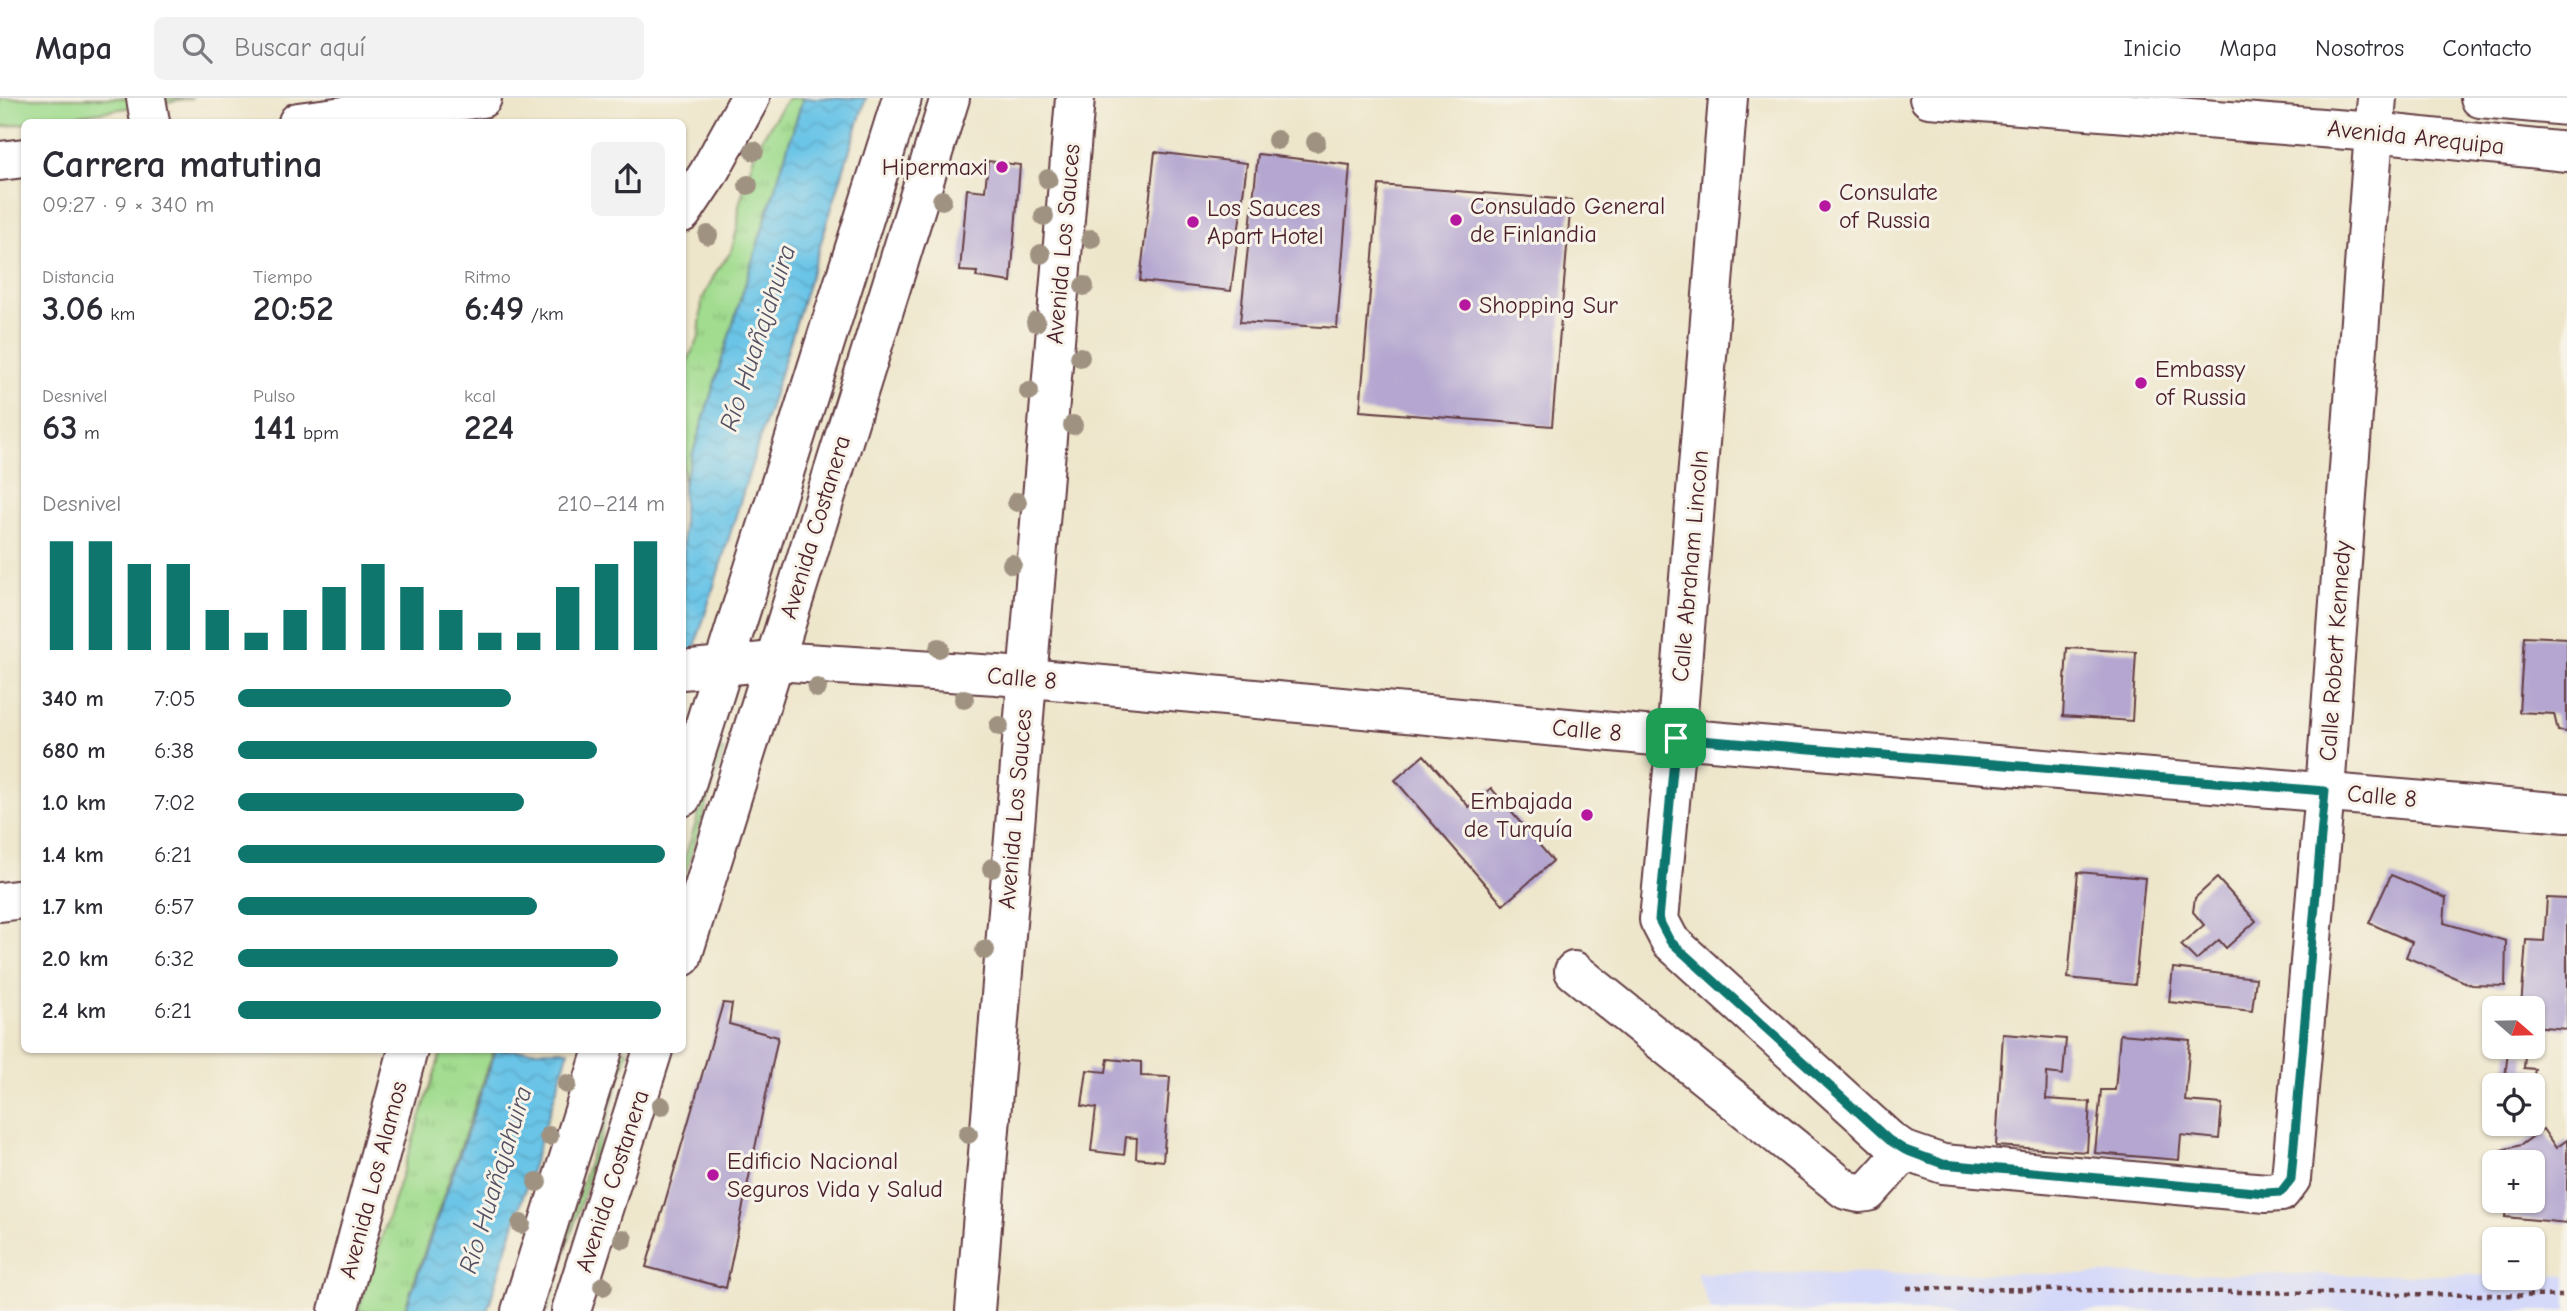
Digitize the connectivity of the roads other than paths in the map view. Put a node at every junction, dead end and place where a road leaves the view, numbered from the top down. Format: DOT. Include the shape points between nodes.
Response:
graph roads {
  1 [pos="146,98"];
  2 [pos="482,98"];
  3 [pos="750,98"];
  4 [pos="902,98"];
  5 [pos="950,98"];
  6 [pos="1075,98"];
  7 [pos="1728,98"];
  8 [pos="1929,98"];
  9 [pos="2480,98"];
  10 [pos="2567,106"];
  11 [pos="2375,115"];
  12 [pos="150,119"];
  13 [pos="321,119"];
  14 [pos="2567,152"];
  15 [pos="21,158"];
  16 [pos="0,161"];
  17 [pos="686,207"];
  18 [pos="774,661"];
  19 [pos="698,669"];
  20 [pos="1026,678"];
  21 [pos="1676,738"];
  22 [pos="686,765"];
  23 [pos="2325,791"];
  24 [pos="2567,813"];
  25 [pos="21,899"];
  26 [pos="0,902"];
  27 [pos="686,944"];
  28 [pos="1574,971"];
  29 [pos="407,1053"];
  30 [pos="602,1053"];
  31 [pos="652,1053"];
  32 [pos="1905,1150"];
  33 [pos="2266,1193"];
  34 [pos="338,1311"];
  35 [pos="521,1311"];
  36 [pos="571,1311"];
  37 [pos="975,1311"];
  1 -- 12 [label="main road"];
  2 -- 13 [label="main road"];
  3 -- 17 [label="main road"];
  4 -- 19 [label="main road, Avenida Costanera"];
  5 -- 18 [label="main road, Avenida Costanera"];
  6 -- 20 [label="main road, Avenida Los Sauces"];
  7 -- 21 [label="main road, Calle Abraham Lincoln"];
  8 -- 11 [label="main road, Avenida Arequipa"];
  9 -- 10 [label="main road, Avenida Arequipa"];
  11 -- 14 [label="main road, Avenida Arequipa"];
  11 -- 23 [label="main road, Calle Robert Kennedy"];
  15 -- 16 [label="main road"];
  18 -- 19 [label="main road, Calle 8"];
  18 -- 20 [label="main road, Calle 8"];
  18 -- 27 [label="main road, Avenida Costanera"];
  19 -- 22 [label="main road, Avenida Costanera"];
  20 -- 21 [label="main road, Calle 8"];
  20 -- 37 [label="main road, Avenida Los Sauces"];
  21 -- 23 [label="main road, Calle 8"];
  21 -- 32 [label="main road, Calle Abraham Lincoln" via="1659,920 1670,941"];
  23 -- 24 [label="main road, Calle 8"];
  23 -- 33 [label="main road, Calle Robert Kennedy" via="2291,1179 2281,1192"];
  25 -- 26 [label="main road"];
  28 -- 32 [label="main road" via="1846,1190 1868,1192"];
  29 -- 34 [label="main road, Avenida Los Alamos"];
  30 -- 35 [label="main road, Avenida Costanera"];
  31 -- 36 [label="main road, Avenida Costanera"];
  32 -- 33 [label="main road, Calle Abraham Lincoln" via="1943,1164"];
}
